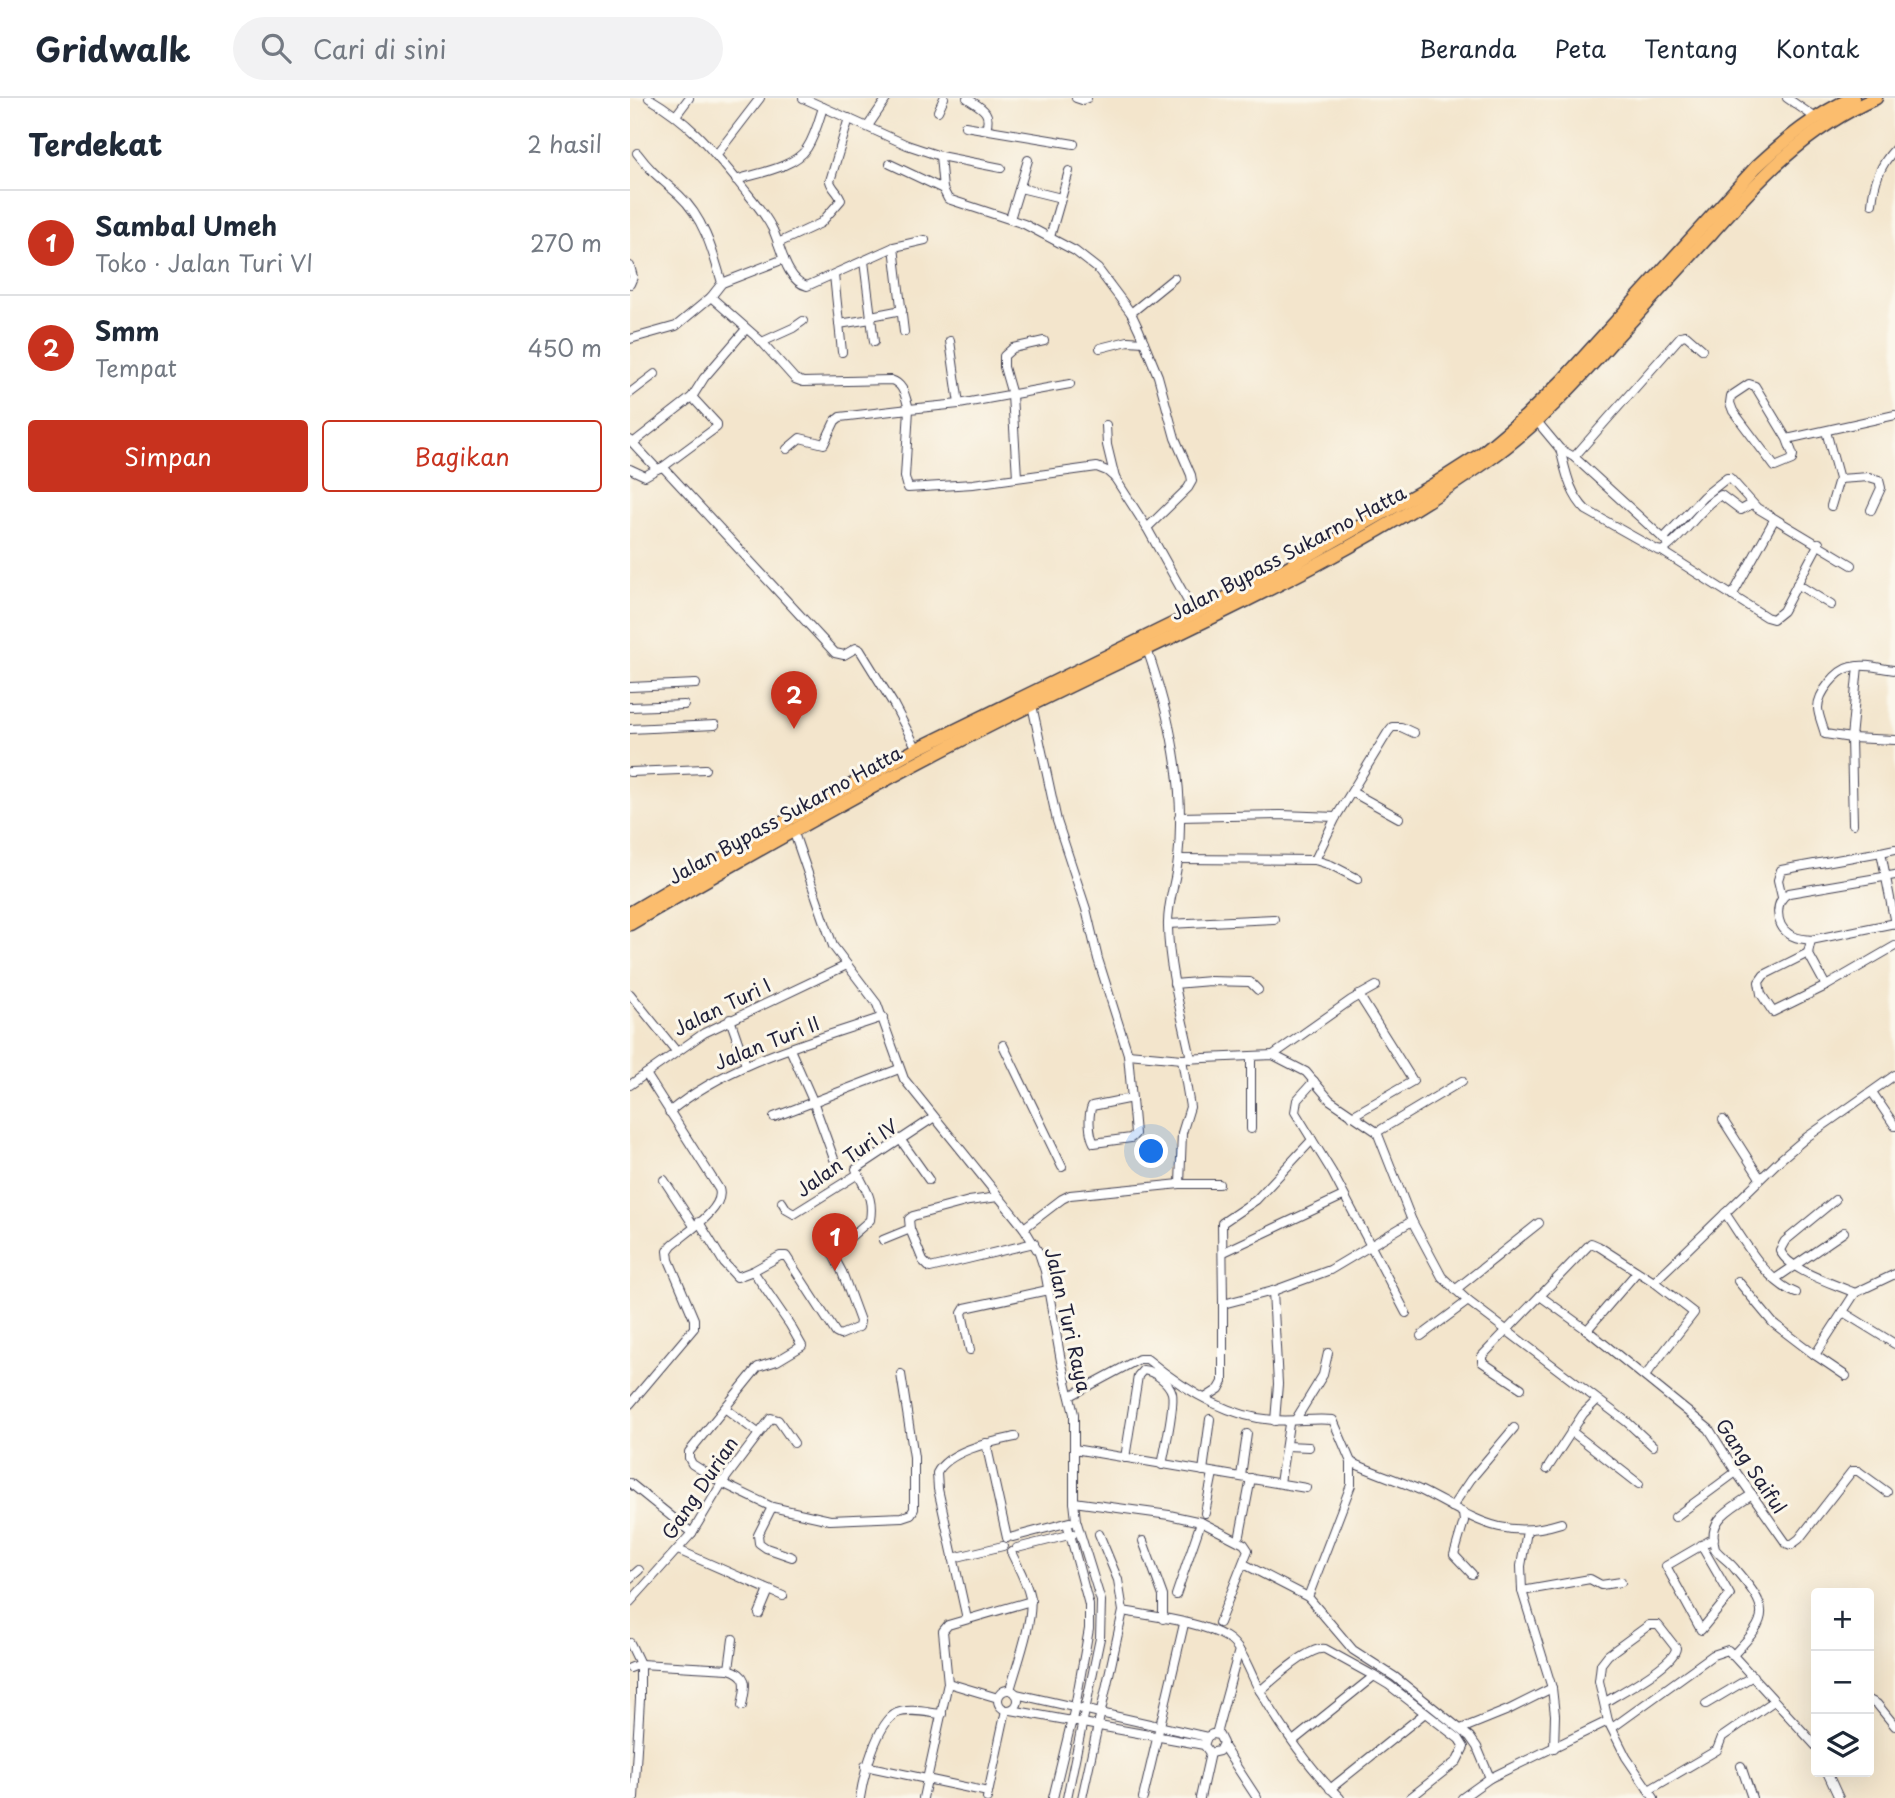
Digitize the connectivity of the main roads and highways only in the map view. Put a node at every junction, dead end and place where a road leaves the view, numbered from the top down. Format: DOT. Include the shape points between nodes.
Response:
graph roads {
  1 [pos="1853,98"];
  2 [pos="1876,98"];
  3 [pos="1711,224"];
  4 [pos="1533,417"];
  5 [pos="630,913"];
  6 [pos="630,924"];
  1 -- 3 [label="highway, Jalan Bypass Sukarno Hatta" via="1784,141"];
  2 -- 3 [label="highway, Jalan Bypass Sukarno Hatta" via="1811,134"];
  3 -- 4 [label="highway, Jalan Bypass Sukarno Hatta" via="1575,383"];
  4 -- 5 [label="highway, Jalan Bypass Sukarno Hatta" via="1431,486 1281,571 917,750"];
  4 -- 6 [label="highway, Jalan Bypass Sukarno Hatta" via="1481,465 1384,527 793,830"];
}
